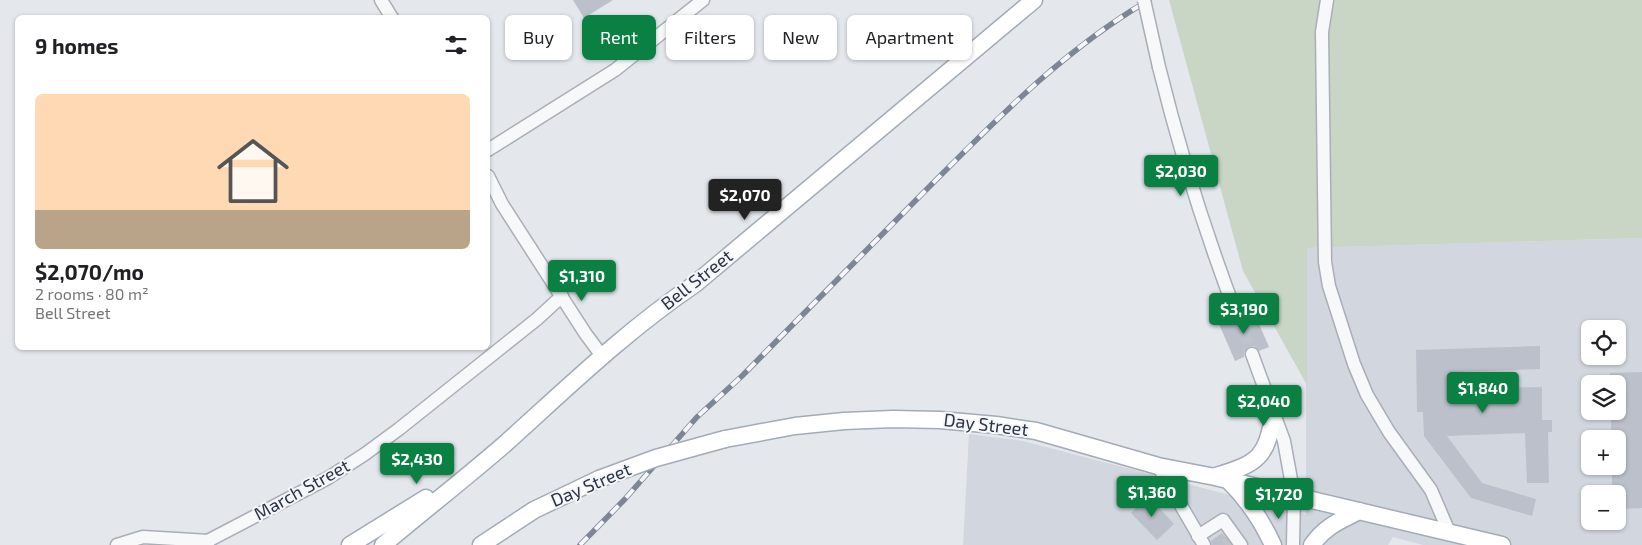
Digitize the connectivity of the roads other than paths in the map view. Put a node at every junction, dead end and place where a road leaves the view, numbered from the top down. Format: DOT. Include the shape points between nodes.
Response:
graph roads {
  1 [pos="381,0"];
  2 [pos="703,0"];
  3 [pos="1034,0"];
  4 [pos="1144,0"];
  5 [pos="1327,0"];
  6 [pos="390,15"];
  7 [pos="490,149"];
  8 [pos="490,180"];
  9 [pos="562,296"];
  10 [pos="1238,316"];
  11 [pos="1252,354"];
  12 [pos="602,356"];
  13 [pos="1274,412"];
  14 [pos="477,466"];
  15 [pos="1158,466"];
  16 [pos="1221,478"];
  17 [pos="1294,496"];
  18 [pos="1359,511"];
  19 [pos="1449,532"];
  20 [pos="1201,540"];
  21 [pos="1235,541"];
  22 [pos="204,543"];
  23 [pos="117,545"];
  24 [pos="350,545"];
  25 [pos="383,545"];
  26 [pos="481,545"];
  27 [pos="1273,545"];
  28 [pos="1293,545"];
  29 [pos="1312,545"];
  30 [pos="1502,545"];
  1 -- 6 [label="street"];
  2 -- 7 [label="street" via="615,70"];
  3 -- 12 [label="main road, Bell Street" via="695,284 670,300"];
  4 -- 10 [label="street, bridge" via="1173,125"];
  5 -- 19 [label="street" via="1322,32 1325,262 1329,286 1367,396 1431,490"];
  8 -- 9 [label="street"];
  9 -- 12 [label="street"];
  9 -- 22 [label="street, March Street" via="461,380 364,454 305,490"];
  11 -- 13 [label="street"];
  12 -- 14 [label="main road, Bell Street"];
  13 -- 16 [label="main road" via="1269,438 1262,453 1250,464"];
  13 -- 17 [label="street" via="1284,442"];
  14 -- 24 [label="main road, Bell Street"];
  14 -- 25 [label="main road, Bell Street"];
  15 -- 16 [label="main road, Day Street"];
  15 -- 20 [label="street"];
  15 -- 26 [label="main road, Day Street, bridge" via="1036,431 996,425 893,419 794,426 725,438 599,479 534,510"];
  16 -- 17 [label="main road, Day Street"];
  16 -- 27 [label="main road" via="1245,497"];
  17 -- 18 [label="main road, Day Street"];
  17 -- 28 [label="street"];
  18 -- 19 [label="main road, Day Street"];
  18 -- 29 [label="main road" via="1332,524"];
  19 -- 30 [label="main road, Day Street"];
  20 -- 21 [label="street" via="1223,520"];
  22 -- 23 [label="street" via="143,537"];
}
